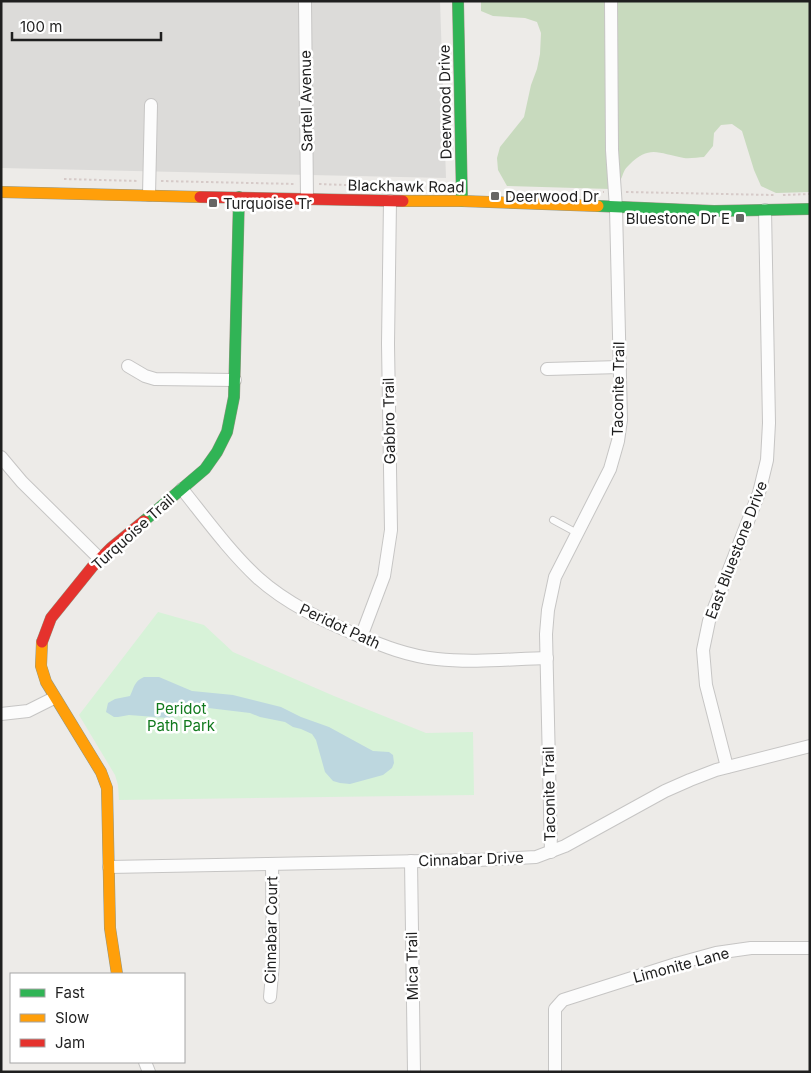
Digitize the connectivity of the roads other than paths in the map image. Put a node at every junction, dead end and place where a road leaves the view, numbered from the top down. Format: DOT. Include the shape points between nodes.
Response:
graph roads {
  1 [pos="305,1"];
  2 [pos="458,1"];
  3 [pos="611,1"];
  4 [pos="151,105"];
  5 [pos="1,192"];
  6 [pos="149,195"];
  7 [pos="239,197"];
  8 [pos="307,200"];
  9 [pos="390,201"];
  10 [pos="462,201"];
  11 [pos="616,208"];
  12 [pos="810,209"];
  13 [pos="765,210"];
  14 [pos="128,366"];
  15 [pos="620,367"];
  16 [pos="547,369"];
  17 [pos="235,380"];
  18 [pos="1,457"];
  19 [pos="182,489"];
  20 [pos="554,520"];
  21 [pos="577,533"];
  22 [pos="100,559"];
  23 [pos="361,637"];
  24 [pos="547,658"];
  25 [pos="54,698"];
  26 [pos="1,714"];
  27 [pos="810,746"];
  28 [pos="727,767"];
  29 [pos="551,852"];
  30 [pos="411,861"];
  31 [pos="272,864"];
  32 [pos="108,867"];
  33 [pos="810,948"];
  34 [pos="117,973"];
  35 [pos="270,996"];
  36 [pos="414,1072"];
  37 [pos="555,1072"];
  1 -- 8 [label="street, Sartell Avenue"];
  2 -- 10 [label="street, Deerwood Drive"];
  3 -- 11 [label="street, Taconite Trail" via="612,150"];
  4 -- 6 [label="street"];
  5 -- 6 [label="street, Blackhawk Road"];
  6 -- 7 [label="street, Blackhawk Road"];
  7 -- 8 [label="street, Blackhawk Road"];
  7 -- 17 [label="street, Turquoise Trail"];
  8 -- 9 [label="street, Blackhawk Road"];
  9 -- 10 [label="street, Blackhawk Road"];
  9 -- 23 [label="street, Gabbro Trail" via="391,530 384,576"];
  10 -- 11 [label="street, Blackhawk Road"];
  11 -- 13 [label="street, Blackhawk Road"];
  11 -- 15 [label="street, Taconite Trail"];
  12 -- 13 [label="street, Blackhawk Road"];
  13 -- 28 [label="street, East Bluestone Drive" via="767,460 759,493 709,621 703,650 706,685"];
  14 -- 17 [label="street" via="155,379"];
  15 -- 16 [label="street"];
  15 -- 21 [label="street, Taconite Trail" via="621,420 616,451 606,480"];
  17 -- 19 [label="street, Turquoise Trail" via="232,414 223,442 205,469"];
  18 -- 22 [label="street"];
  19 -- 22 [label="street, Turquoise Trail"];
  19 -- 23 [label="street, Peridot Path" via="240,560 269,587 302,610"];
  20 -- 21 [label="lane"];
  21 -- 24 [label="street, Taconite Trail" via="560,566 549,599"];
  22 -- 25 [label="street, Turquoise Trail" via="58,608 44,634 41,666"];
  23 -- 24 [label="street, Peridot Path" via="395,650 437,659"];
  24 -- 29 [label="street, Taconite Trail"];
  25 -- 26 [label="street" via="28,711"];
  25 -- 32 [label="street, Turquoise Trail" via="104,780 108,803"];
  27 -- 28 [label="street, Cinnabar Drive"];
  28 -- 29 [label="street, Cinnabar Drive" via="677,785"];
  29 -- 30 [label="street, Cinnabar Drive" via="516,859"];
  30 -- 31 [label="street, Cinnabar Drive"];
  30 -- 36 [label="street, Mica Trail"];
  31 -- 32 [label="street, Cinnabar Drive"];
  31 -- 35 [label="street, Cinnabar Court"];
  32 -- 34 [label="street, Turquoise Trail" via="110,928"];
  33 -- 37 [label="street, Limonite Lane" via="751,948 716,953 568,998 557,1005 554,1018"];
}
